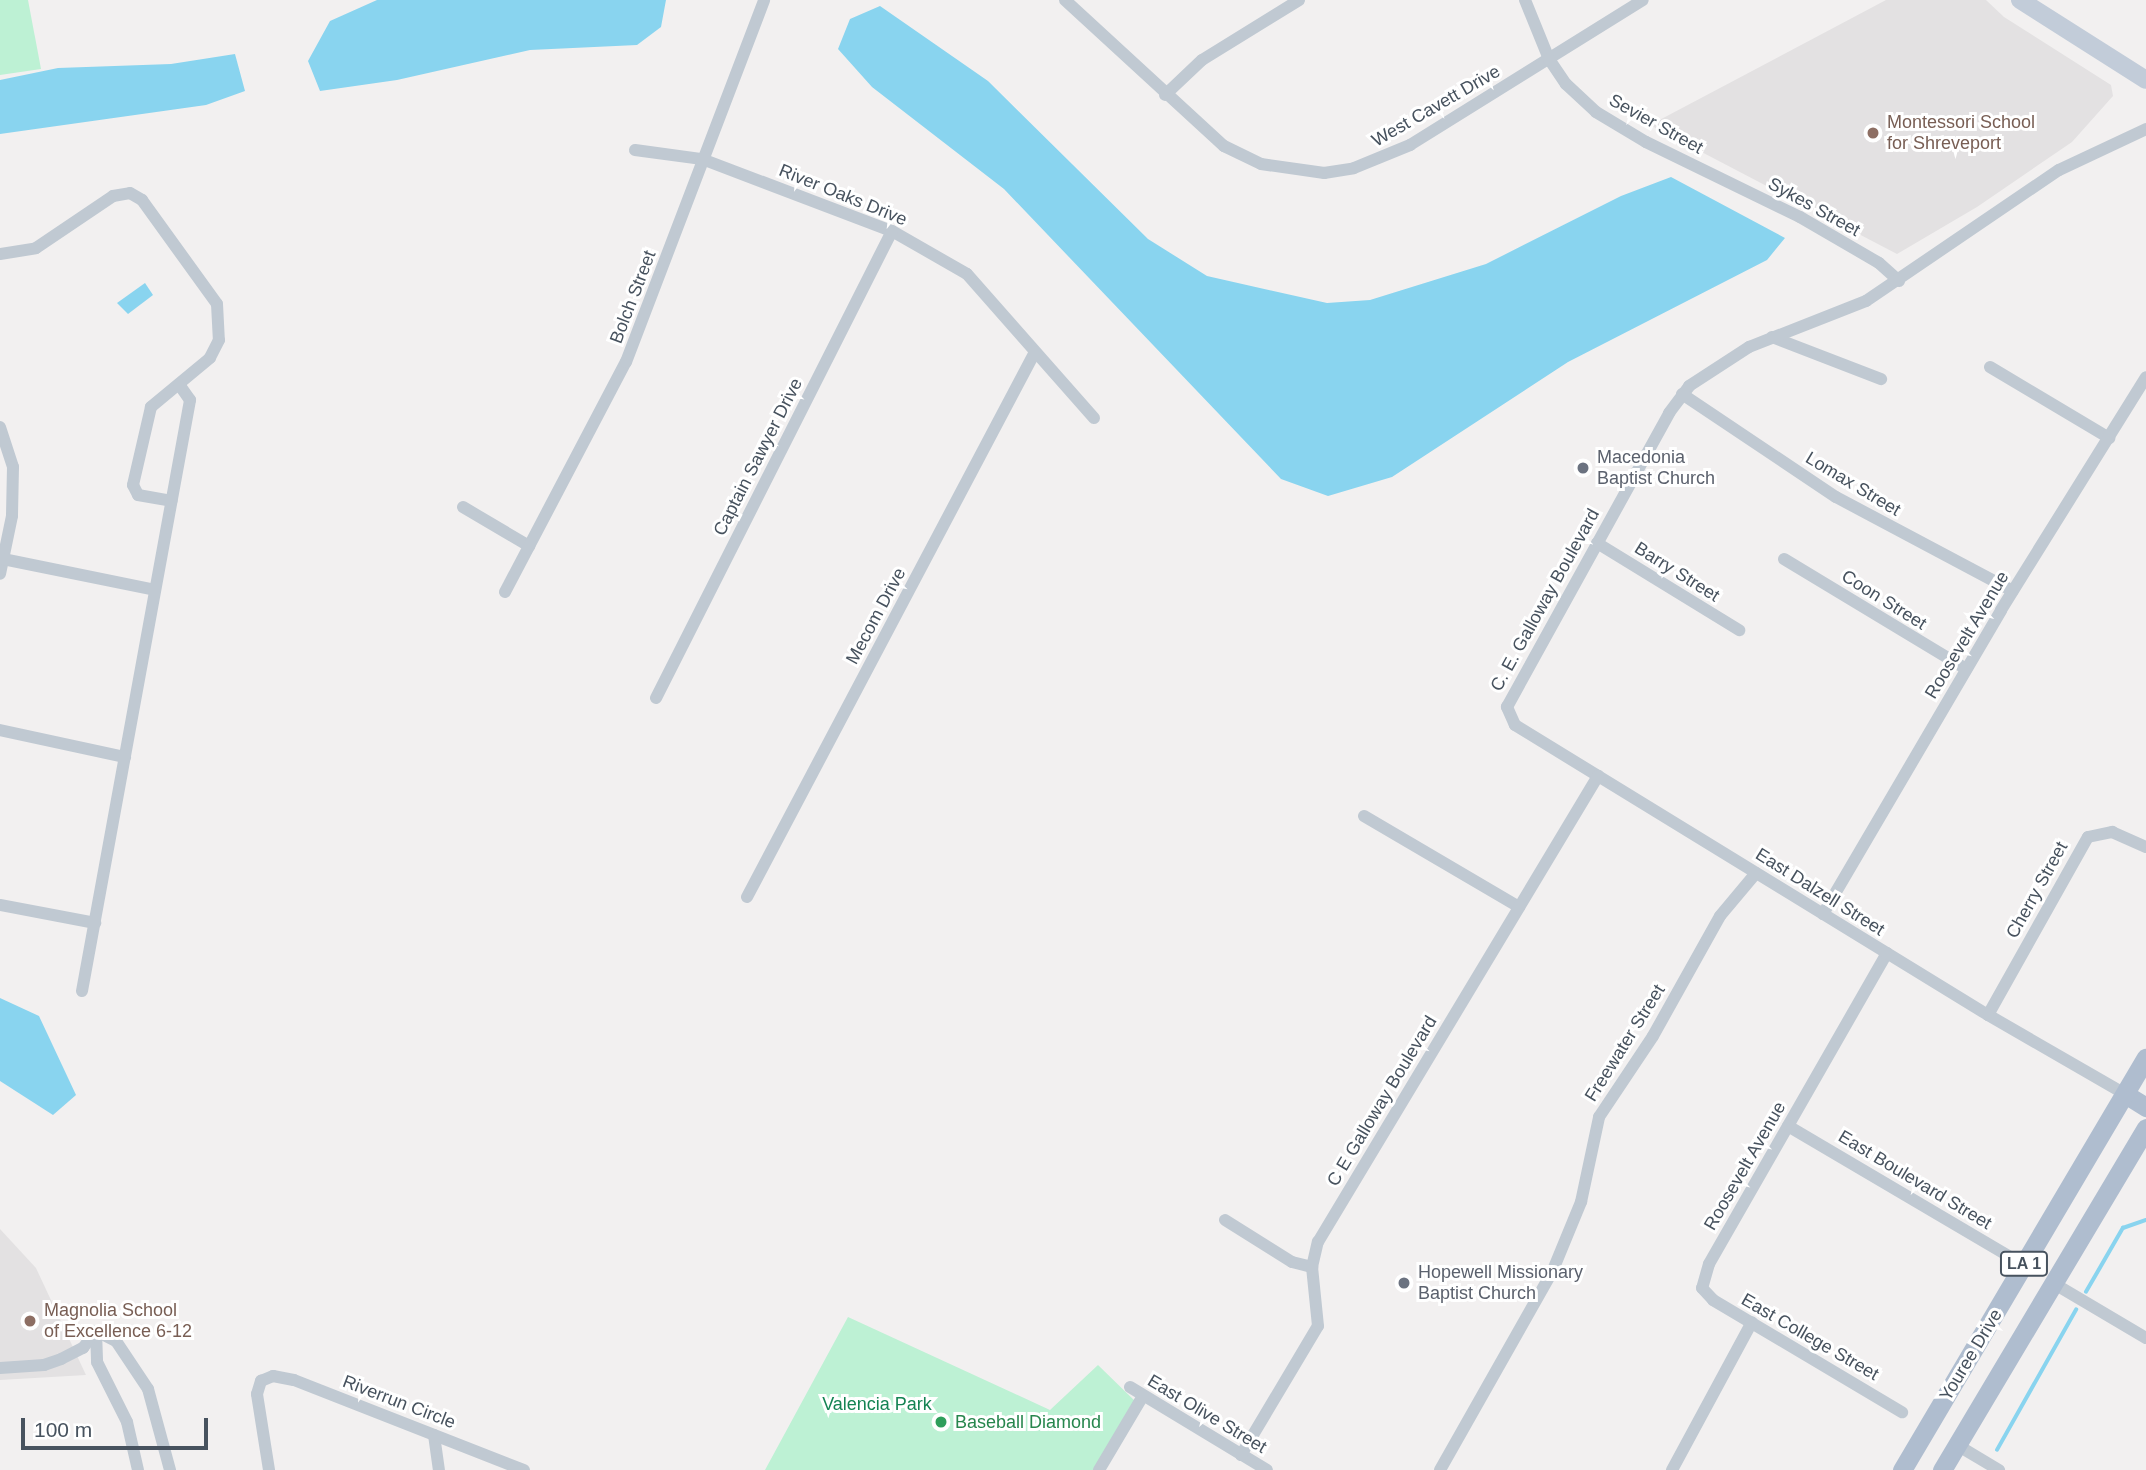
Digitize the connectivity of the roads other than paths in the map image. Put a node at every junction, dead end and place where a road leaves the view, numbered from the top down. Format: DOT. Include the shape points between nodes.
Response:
graph roads {
  1 [pos="764,0"];
  2 [pos="1065,0"];
  3 [pos="1299,0"];
  4 [pos="1524,0"];
  5 [pos="1643,0"];
  6 [pos="2020,0"];
  7 [pos="1549,59"];
  8 [pos="2146,80"];
  9 [pos="1165,95"];
  10 [pos="2146,130"];
  11 [pos="635,150"];
  12 [pos="702,159"];
  13 [pos="1708,172"];
  14 [pos="892,231"];
  15 [pos="0,254"];
  16 [pos="1899,281"];
  17 [pos="1772,337"];
  18 [pos="1035,352"];
  19 [pos="1990,367"];
  20 [pos="2146,377"];
  21 [pos="1881,379"];
  22 [pos="179,384"];
  23 [pos="1682,394"];
  24 [pos="1094,418"];
  25 [pos="0,427"];
  26 [pos="2109,438"];
  27 [pos="171,501"];
  28 [pos="463,507"];
  29 [pos="1597,543"];
  30 [pos="529,546"];
  31 [pos="3,559"];
  32 [pos="1784,559"];
  33 [pos="0,574"];
  34 [pos="155,590"];
  35 [pos="2013,591"];
  36 [pos="505,592"];
  37 [pos="1739,630"];
  38 [pos="1966,669"];
  39 [pos="656,698"];
  40 [pos="1507,707"];
  41 [pos="0,730"];
  42 [pos="125,757"];
  43 [pos="1598,776"];
  44 [pos="1364,816"];
  45 [pos="2146,847"];
  46 [pos="1756,873"];
  47 [pos="747,897"];
  48 [pos="0,905"];
  49 [pos="1519,907"];
  50 [pos="1823,914"];
  51 [pos="94,923"];
  52 [pos="1887,954"];
  53 [pos="82,990"];
  54 [pos="1988,1015"];
  55 [pos="2146,1058"];
  56 [pos="2125,1094"];
  57 [pos="2146,1107"];
  58 [pos="1788,1126"];
  59 [pos="2146,1128"];
  60 [pos="1225,1220"];
  61 [pos="2024,1265"];
  62 [pos="1312,1267"];
  63 [pos="2053,1283"];
  64 [pos="1702,1289"];
  65 [pos="1752,1322"];
  66 [pos="96,1331"];
  67 [pos="2146,1338"];
  68 [pos="0,1368"];
  69 [pos="1129,1387"];
  70 [pos="1143,1396"];
  71 [pos="1902,1412"];
  72 [pos="435,1435"];
  73 [pos="1956,1445"];
  74 [pos="1241,1455"];
  75 [pos="138,1470"];
  76 [pos="170,1470"];
  77 [pos="269,1470"];
  78 [pos="439,1470"];
  79 [pos="524,1470"];
  80 [pos="1099,1470"];
  81 [pos="1267,1470"];
  82 [pos="1440,1470"];
  83 [pos="1672,1470"];
  84 [pos="1902,1470"];
  85 [pos="1942,1470"];
  86 [pos="1999,1470"];
  1 -- 12 [label="street, Bolch Street"];
  2 -- 9 [label="street, West Cavett Drive"];
  3 -- 9 [label="street" via="1202,60"];
  4 -- 7 [label="street, Sevier Street"];
  5 -- 7 [label="street, West Cavett Drive"];
  6 -- 8 [label="street"];
  7 -- 9 [label="street, West Cavett Drive" via="1410,145 1354,168 1324,173 1288,171 1248,159 1202,129"];
  7 -- 13 [label="street, Sevier Street" via="1566,84 1596,112"];
  10 -- 16 [label="street, C. E. Galloway Boulevard" via="2059,170"];
  11 -- 12 [label="street, River Oaks Drive"];
  12 -- 14 [label="street, River Oaks Drive"];
  12 -- 30 [label="street, Bolch Street" via="626,362"];
  13 -- 16 [label="street, Sykes Street" via="1800,217 1879,263"];
  14 -- 18 [label="street, River Oaks Drive" via="967,274"];
  14 -- 39 [label="street, Captain Sawyer Drive"];
  15 -- 22 [label="street" via="36,248 113,196 130,193 142,200 217,304 219,340 210,358"];
  16 -- 17 [label="street, C. E. Galloway Boulevard" via="1839,313"];
  17 -- 21 [label="street"];
  17 -- 23 [label="street, C. E. Galloway Boulevard" via="1706,372"];
  18 -- 24 [label="street, River Oaks Drive"];
  18 -- 47 [label="street, Mecom Drive"];
  19 -- 26 [label="street"];
  20 -- 26 [label="street, Roosevelt Avenue"];
  22 -- 27 [label="street" via="190,400"];
  22 -- 27 [label="street" via="150,407 133,485 138,495"];
  23 -- 29 [label="street, C. E. Galloway Boulevard"];
  23 -- 35 [label="street, Lomax Street" via="1836,496"];
  25 -- 31 [label="street" via="13,467 12,516"];
  26 -- 35 [label="street, Roosevelt Avenue"];
  27 -- 34 [label="street"];
  28 -- 30 [label="street"];
  29 -- 37 [label="street, Barry Street"];
  29 -- 40 [label="street, C. E. Galloway Boulevard"];
  30 -- 36 [label="street, Bolch Street"];
  31 -- 33 [label="street"];
  31 -- 34 [label="street"];
  32 -- 38 [label="street, Coon Street"];
  34 -- 42 [label="street"];
  35 -- 38 [label="street, Roosevelt Avenue"];
  38 -- 50 [label="street, Roosevelt Avenue"];
  40 -- 43 [label="street, East Dalzell Street" via="1516,725"];
  41 -- 42 [label="street"];
  42 -- 51 [label="street"];
  43 -- 46 [label="street, East Dalzell Street"];
  43 -- 49 [label="street, C E Galloway Boulevard"];
  44 -- 49 [label="street"];
  45 -- 54 [label="street, Cherry Street" via="2112,832 2088,837"];
  46 -- 50 [label="street, East Dalzell Street"];
  46 -- 82 [label="street, Freewater Street" via="1720,916 1653,1036 1599,1117 1581,1202 1553,1270"];
  48 -- 51 [label="street"];
  49 -- 62 [label="street, C E Galloway Boulevard" via="1318,1242"];
  50 -- 52 [label="street, East Dalzell Street"];
  51 -- 53 [label="street"];
  52 -- 54 [label="street, East Dalzell Street"];
  52 -- 58 [label="street, Roosevelt Avenue"];
  54 -- 56 [label="street, East Dalzell Street"];
  55 -- 56 [label="main road, Youree Drive / LA 1"];
  56 -- 57 [label="main road"];
  56 -- 61 [label="main road, Youree Drive / LA 1"];
  58 -- 61 [label="street, East Boulevard Street"];
  58 -- 64 [label="street, Roosevelt Avenue" via="1709,1264"];
  59 -- 63 [label="main road, Youree Drive / LA 1"];
  60 -- 62 [label="street" via="1292,1262"];
  61 -- 84 [label="main road, Youree Drive / LA 1"];
  62 -- 74 [label="street, C E Galloway Boulevard" via="1318,1326"];
  63 -- 67 [label="street"];
  63 -- 73 [label="main road, Youree Drive / LA 1"];
  64 -- 65 [label="street, East College Street"];
  65 -- 71 [label="street, East College Street"];
  65 -- 83 [label="street"];
  66 -- 68 [label="street" via="83,1348 44,1366"];
  66 -- 75 [label="street" via="97,1362 127,1422"];
  66 -- 76 [label="street" via="116,1341 148,1389"];
  69 -- 70 [label="street, East Olive Street"];
  70 -- 74 [label="street, East Olive Street"];
  70 -- 80 [label="street"];
  72 -- 77 [label="street, Riverrun Circle" via="273,1376 261,1381 257,1405"];
  72 -- 78 [label="street"];
  72 -- 79 [label="street, Riverrun Circle"];
  73 -- 85 [label="main road, Youree Drive / LA 1"];
  73 -- 86 [label="street"];
  74 -- 81 [label="street, East Olive Street"];
}
